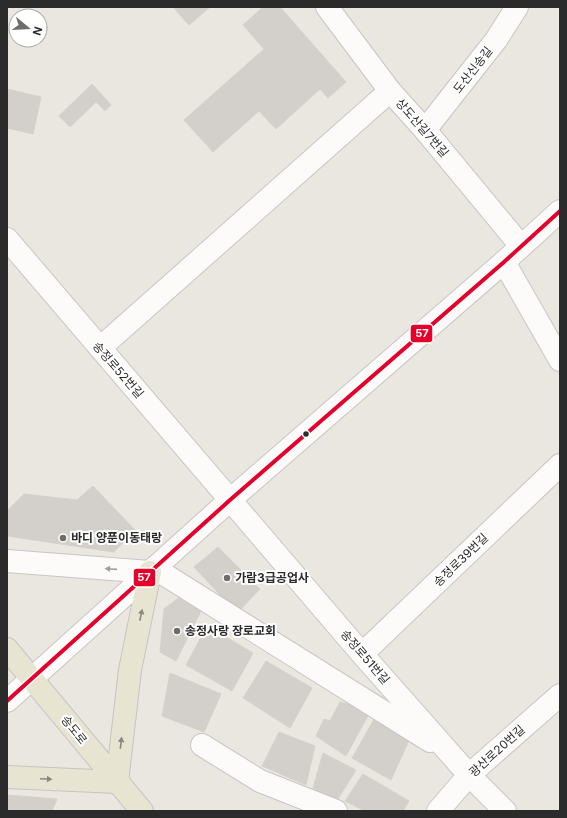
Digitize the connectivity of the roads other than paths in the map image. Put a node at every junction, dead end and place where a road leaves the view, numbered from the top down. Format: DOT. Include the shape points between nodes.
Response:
graph roads {
  1 [pos="328,7"];
  2 [pos="517,7"];
  3 [pos="390,91"];
  4 [pos="425,130"];
  5 [pos="560,210"];
  6 [pos="7,239"];
  7 [pos="521,246"];
  8 [pos="504,262"];
  9 [pos="100,348"];
  10 [pos="560,360"];
  11 [pos="560,465"];
  12 [pos="230,500"];
  13 [pos="7,561"];
  14 [pos="152,570"];
  15 [pos="7,649"];
  16 [pos="362,654"];
  17 [pos="32,679"];
  18 [pos="560,695"];
  19 [pos="7,701"];
  20 [pos="202,745"];
  21 [pos="451,754"];
  22 [pos="469,775"];
  23 [pos="7,778"];
  24 [pos="117,782"];
  25 [pos="142,811"];
  26 [pos="336,811"];
  27 [pos="438,811"];
  28 [pos="505,811"];
  1 -- 3 [label="street, 상도산길7번길"];
  2 -- 4 [label="street, 도산신송길" via="496,40"];
  3 -- 4 [label="street, 상도산길7번길"];
  3 -- 9 [label="street"];
  4 -- 7 [label="street, 상도산길7번길"];
  5 -- 7 [label="street"];
  6 -- 9 [label="street, 송정로52번길"];
  7 -- 8 [label="street"];
  8 -- 10 [label="street"];
  8 -- 12 [label="street"];
  9 -- 12 [label="street, 송정로52번길"];
  11 -- 16 [label="street, 송정로39번길"];
  12 -- 14 [label="street"];
  12 -- 16 [label="street, 송정로51번길"];
  14 -- 13 [label="street, one-way"];
  14 -- 17 [label="street"];
  14 -- 21 [label="street"];
  24 -- 14 [label="main road, one-way" via="130,670"];
  15 -- 17 [label="main road, 송도로"];
  16 -- 21 [label="street, 송정로51번길"];
  17 -- 19 [label="street"];
  17 -- 24 [label="main road, 송도로"];
  18 -- 22 [label="street, 광산로20번길"];
  20 -- 26 [label="street" via="260,781"];
  21 -- 22 [label="street, 송정로51번길"];
  22 -- 27 [label="street, 광산로20번길"];
  22 -- 28 [label="street, 송정로51번길"];
  23 -- 24 [label="main road, one-way"];
  24 -- 25 [label="main road, 송도로"];
}
